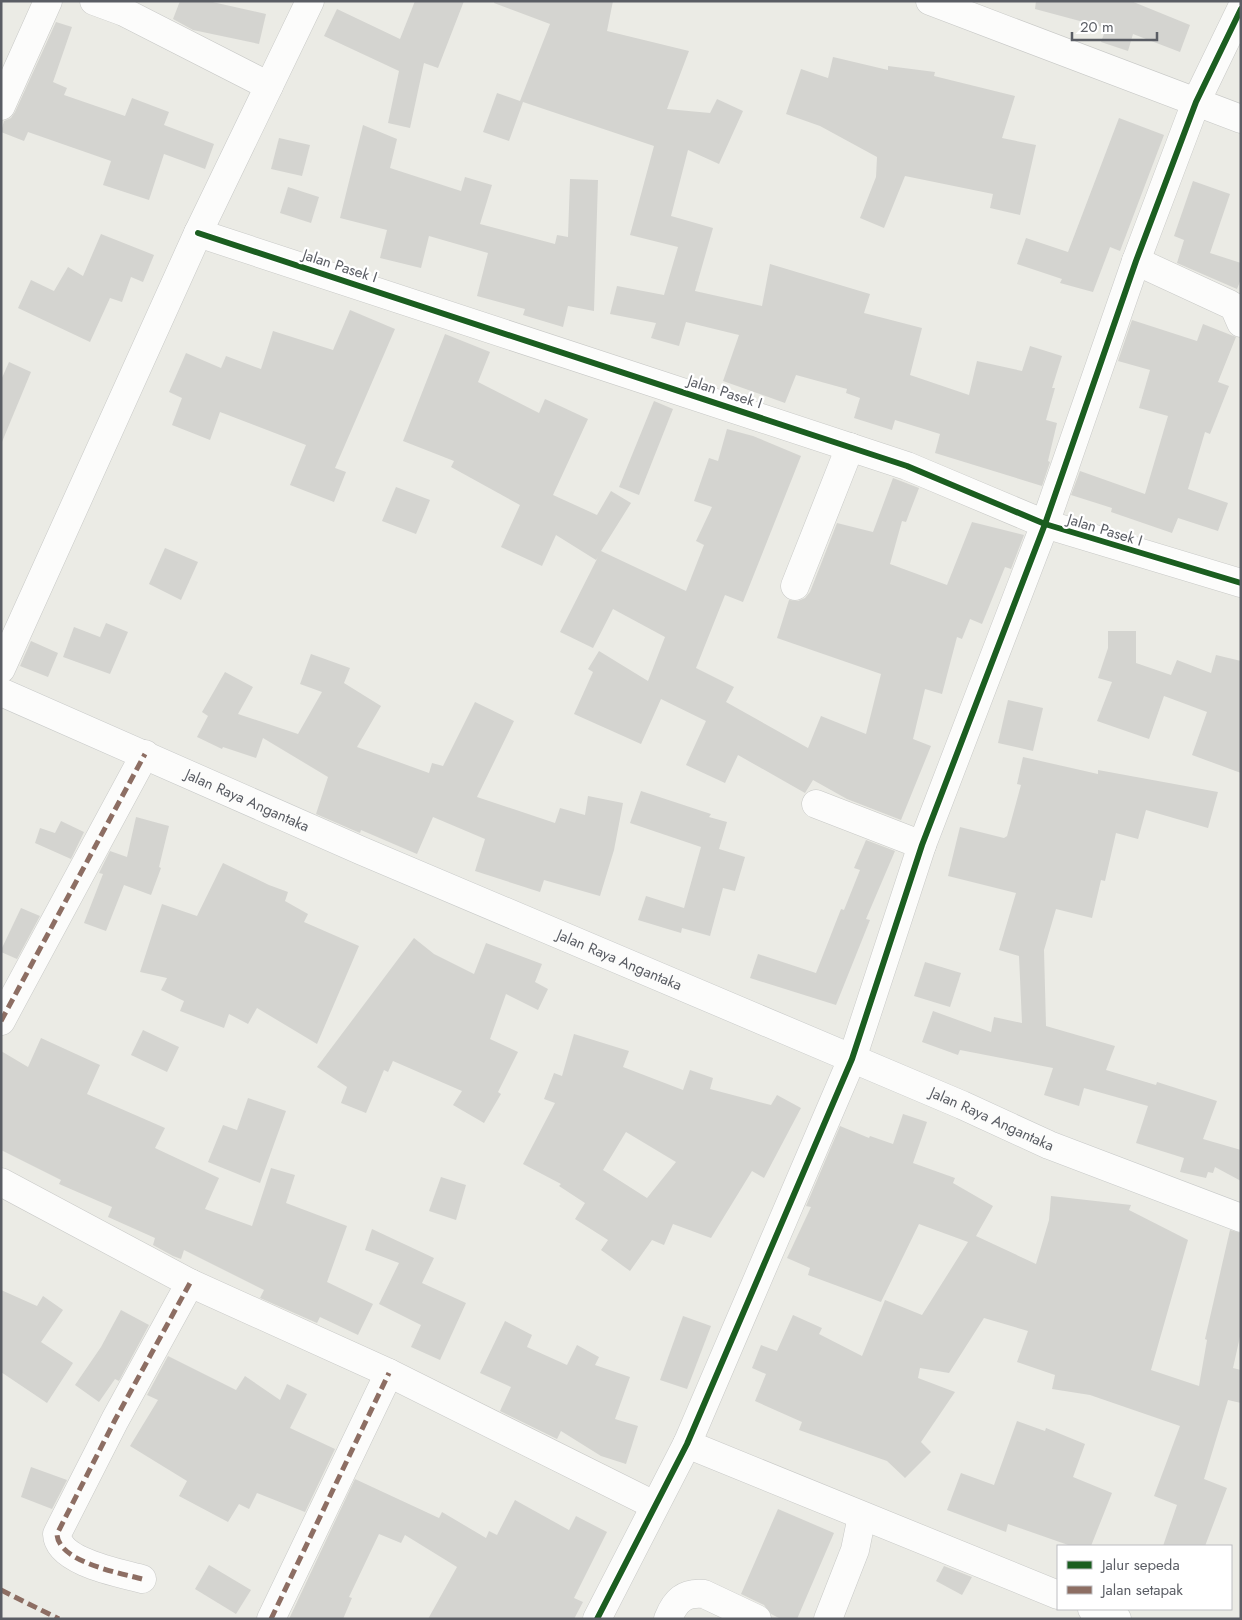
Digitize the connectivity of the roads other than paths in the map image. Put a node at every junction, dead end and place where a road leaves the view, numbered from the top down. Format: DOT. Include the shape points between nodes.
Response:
graph roads {
  1 [pos="48,1"];
  2 [pos="94,1"];
  3 [pos="310,1"];
  4 [pos="940,3"];
  5 [pos="126,7"];
  6 [pos="1241,9"];
  7 [pos="269,86"];
  8 [pos="1196,102"];
  9 [pos="1,106"];
  10 [pos="1241,119"];
  11 [pos="198,233"];
  12 [pos="1136,261"];
  13 [pos="1241,323"];
  14 [pos="850,446"];
  15 [pos="1045,524"];
  16 [pos="1241,584"];
  17 [pos="795,586"];
  18 [pos="1,669"];
  19 [pos="1,692"];
  20 [pos="145,754"];
  21 [pos="816,804"];
  22 [pos="922,845"];
  23 [pos="1,1020"];
  24 [pos="852,1059"];
  25 [pos="1,1182"];
  26 [pos="1241,1218"];
  27 [pos="190,1283"];
  28 [pos="389,1373"];
  29 [pos="687,1444"];
  30 [pos="654,1504"];
  31 [pos="862,1516"];
  32 [pos="142,1579"];
  33 [pos="1057,1595"];
  34 [pos="1094,1610"];
  35 [pos="271,1619"];
  36 [pos="597,1619"];
  37 [pos="668,1619"];
  38 [pos="757,1619"];
  39 [pos="828,1619"];
  40 [pos="1117,1619"];
  1 -- 9 [label="street"];
  2 -- 5 [label="street"];
  3 -- 7 [label="street"];
  4 -- 8 [label="street"];
  5 -- 7 [label="street"];
  6 -- 8 [label="street"];
  7 -- 11 [label="street"];
  8 -- 10 [label="street"];
  8 -- 12 [label="street"];
  11 -- 14 [label="street, Jalan Pasek I"];
  11 -- 18 [label="street"];
  12 -- 13 [label="street" via="1229,304 1234,307"];
  12 -- 15 [label="street"];
  14 -- 15 [label="street, Jalan Pasek I" via="907,466"];
  14 -- 17 [label="street"];
  15 -- 16 [label="street, Jalan Pasek I"];
  15 -- 22 [label="street"];
  19 -- 20 [label="street, Jalan Raya Angantaka"];
  20 -- 23 [label="street"];
  20 -- 24 [label="street, Jalan Raya Angantaka" via="362,851"];
  21 -- 22 [label="street"];
  22 -- 24 [label="street"];
  24 -- 26 [label="street, Jalan Raya Angantaka" via="1049,1145"];
  24 -- 29 [label="street"];
  25 -- 27 [label="street"];
  27 -- 28 [label="street"];
  27 -- 32 [label="street" via="57,1534 72,1556"];
  28 -- 30 [label="street"];
  28 -- 35 [label="street"];
  29 -- 30 [label="street"];
  29 -- 31 [label="street"];
  30 -- 36 [label="street"];
  31 -- 33 [label="street"];
  31 -- 39 [label="street" via="854,1550"];
  34 -- 40 [label="street"];
  37 -- 38 [label="street" via="681,1598 696,1593"];
}
